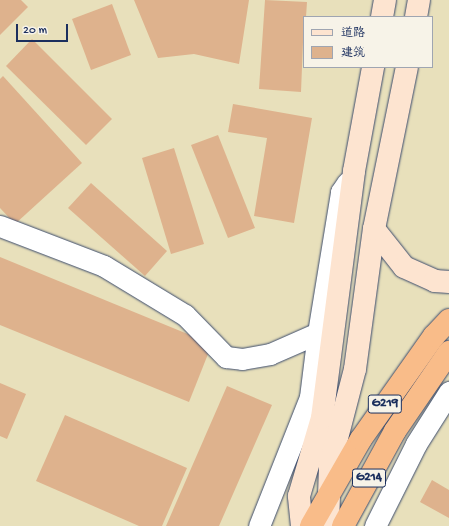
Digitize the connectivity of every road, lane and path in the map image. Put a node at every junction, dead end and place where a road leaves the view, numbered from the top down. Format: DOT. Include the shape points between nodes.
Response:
graph roads {
  1 [pos="385,0"];
  2 [pos="419,0"];
  3 [pos="382,16"];
  4 [pos="416,16"];
  5 [pos="372,68"];
  6 [pos="407,68"];
  7 [pos="354,171"];
  8 [pos="0,226"];
  9 [pos="374,229"];
  10 [pos="449,282"];
  11 [pos="449,320"];
  12 [pos="318,333"];
  13 [pos="449,352"];
  14 [pos="449,392"];
  15 [pos="395,430"];
  16 [pos="329,493"];
  17 [pos="259,526"];
  18 [pos="302,526"];
  19 [pos="311,526"];
  20 [pos="328,526"];
  21 [pos="343,526"];
  22 [pos="375,526"];
  1 -- 3 [label="street"];
  2 -- 4 [label="street"];
  5 -- 7 [label="street"];
  6 -- 9 [label="street"];
  7 -- 12 [label="street" via="341,192"];
  7 -- 18 [label="street" via="322,418 299,496"];
  8 -- 12 [label="street" via="104,266 185,315 226,357 242,358 270,354"];
  9 -- 10 [label="street" via="404,267 435,281"];
  9 -- 16 [label="street" via="355,369 330,465"];
  11 -- 16 [label="highway, G219" via="434,336 388,399"];
  12 -- 17 [label="street" via="310,397"];
  13 -- 15 [label="highway, G219"];
  14 -- 22 [label="street" via="416,444"];
  15 -- 21 [label="highway, G214"];
  16 -- 19 [label="highway"];
  16 -- 20 [label="street"];
}
